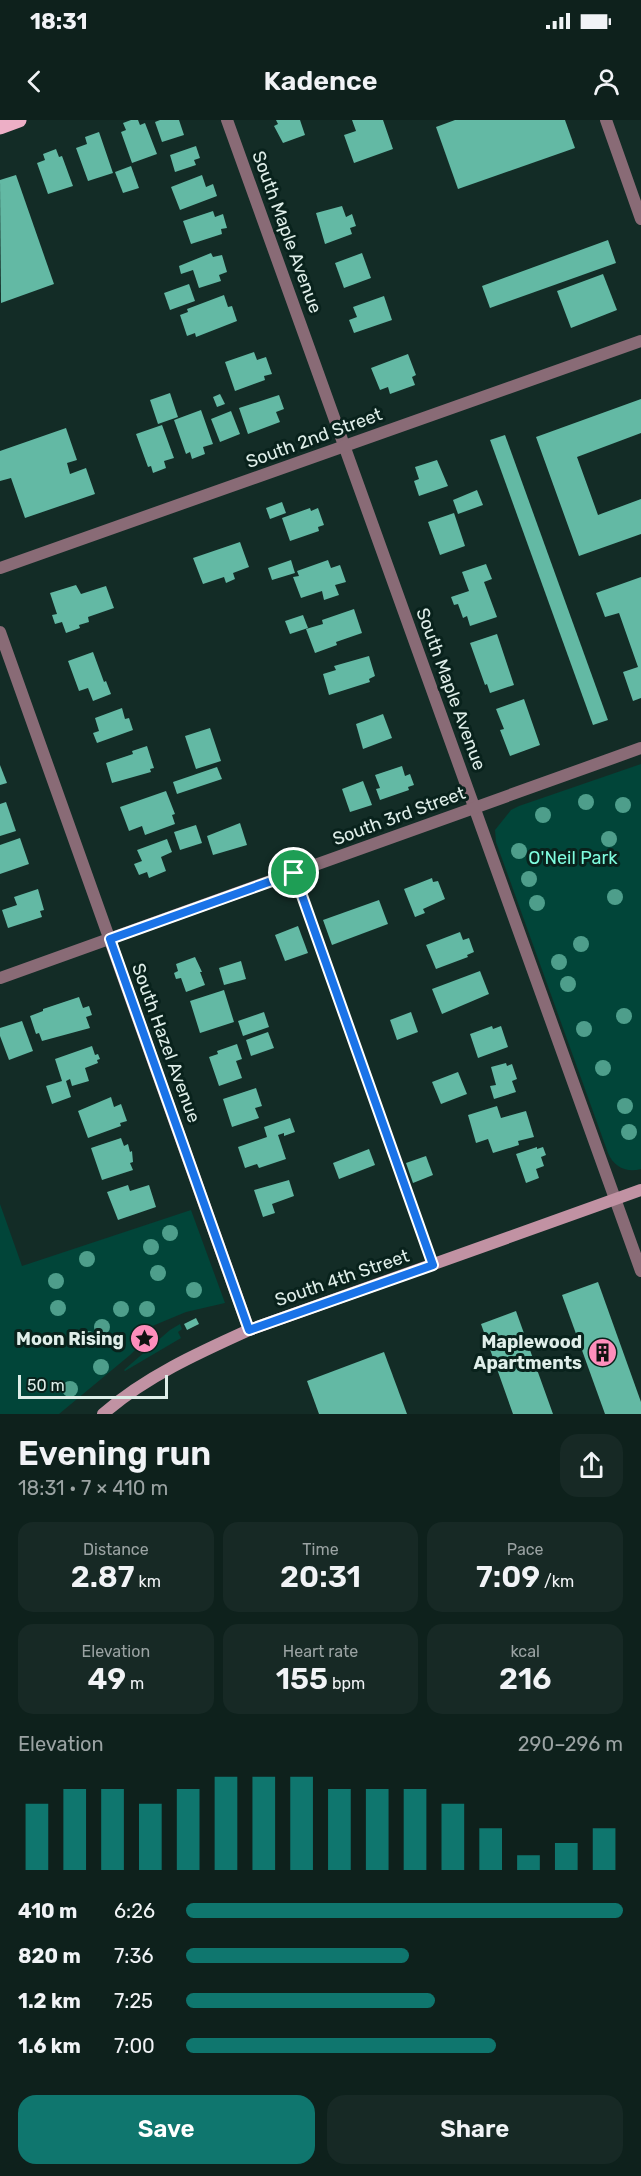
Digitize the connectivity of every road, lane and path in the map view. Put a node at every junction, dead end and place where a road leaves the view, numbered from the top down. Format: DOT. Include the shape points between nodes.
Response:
graph roads {
  1 [pos="19,120"];
  2 [pos="227,120"];
  3 [pos="606,120"];
  4 [pos="0,127"];
  5 [pos="641,219"];
  6 [pos="641,341"];
  7 [pos="344,446"];
  8 [pos="0,568"];
  9 [pos="0,632"];
  10 [pos="641,748"];
  11 [pos="474,808"];
  12 [pos="294,873"];
  13 [pos="110,939"];
  14 [pos="0,978"];
  15 [pos="641,1190"];
  16 [pos="615,1199"];
  17 [pos="433,1265"];
  18 [pos="641,1271"];
  19 [pos="249,1330"];
  20 [pos="103,1414"];
  1 -- 4 [label="main road"];
  2 -- 7 [label="street, South Maple Avenue"];
  3 -- 5 [label="street"];
  6 -- 7 [label="street, South 2nd Street"];
  7 -- 8 [label="street, South 2nd Street"];
  7 -- 11 [label="street, South Maple Avenue"];
  9 -- 13 [label="street, South Hazel Avenue"];
  10 -- 11 [label="street, South 3rd Street"];
  11 -- 12 [label="street, South 3rd Street"];
  11 -- 16 [label="street, South Maple Avenue"];
  12 -- 13 [label="street, South 3rd Street"];
  12 -- 17 [label="lane"];
  13 -- 14 [label="street, South 3rd Street"];
  13 -- 19 [label="street, South Hazel Avenue"];
  15 -- 16 [label="main road, South 4th Street"];
  16 -- 17 [label="main road, South 4th Street"];
  16 -- 18 [label="street, South Maple Avenue"];
  17 -- 19 [label="main road, South 4th Street"];
  19 -- 20 [label="main road, South 4th Street" via="153,1378"];
}
